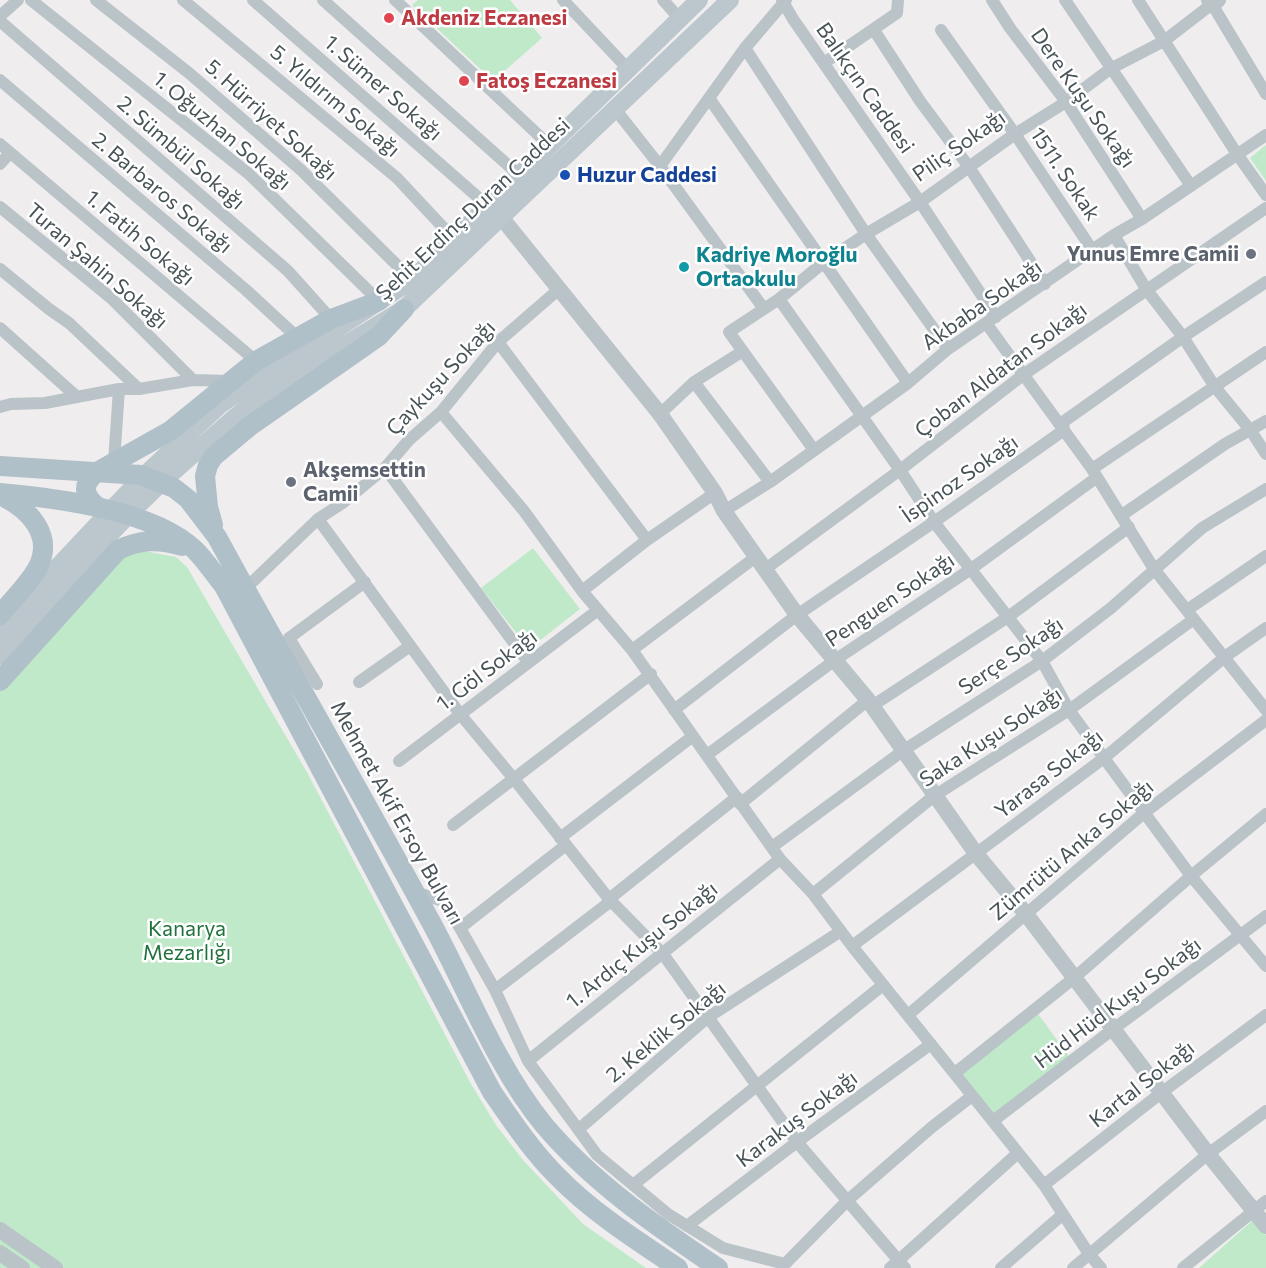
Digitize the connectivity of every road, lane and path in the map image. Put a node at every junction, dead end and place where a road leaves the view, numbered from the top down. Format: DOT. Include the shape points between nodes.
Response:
graph roads {
  1 [pos="18,0"];
  2 [pos="31,0"];
  3 [pos="96,0"];
  4 [pos="183,0"];
  5 [pos="253,0"];
  6 [pos="324,0"];
  7 [pos="395,0"];
  8 [pos="563,0"];
  9 [pos="663,0"];
  10 [pos="699,0"];
  11 [pos="730,0"];
  12 [pos="898,0"];
  13 [pos="992,0"];
  14 [pos="1065,0"];
  15 [pos="1138,0"];
  16 [pos="784,1"];
  17 [pos="1213,1"];
  18 [pos="0,16"];
  19 [pos="680,19"];
  20 [pos="0,21"];
  21 [pos="874,30"];
  22 [pos="941,30"];
  23 [pos="1164,41"];
  24 [pos="745,48"];
  25 [pos="824,63"];
  26 [pos="628,69"];
  27 [pos="1110,69"];
  28 [pos="0,80"];
  29 [pos="1266,94"];
  30 [pos="710,98"];
  31 [pos="1066,102"];
  32 [pos="615,109"];
  33 [pos="1015,134"];
  34 [pos="1266,135"];
  35 [pos="0,144"];
  36 [pos="550,146"];
  37 [pos="10,153"];
  38 [pos="1237,154"];
  39 [pos="0,164"];
  40 [pos="660,166"];
  41 [pos="969,167"];
  42 [pos="519,175"];
  43 [pos="1191,186"];
  44 [pos="1266,195"];
  45 [pos="920,202"];
  46 [pos="0,207"];
  47 [pos="1266,208"];
  48 [pos="494,211"];
  49 [pos="1142,219"];
  50 [pos="866,234"];
  51 [pos="1114,236"];
  52 [pos="454,239"];
  53 [pos="1093,251"];
  54 [pos="823,263"];
  55 [pos="0,269"];
  56 [pos="412,280"];
  57 [pos="1266,282"];
  58 [pos="1044,284"];
  59 [pos="1146,289"];
  60 [pos="558,290"];
  61 [pos="779,299"];
  62 [pos="379,301"];
  63 [pos="404,309"];
  64 [pos="764,309"];
  65 [pos="331,319"];
  66 [pos="991,320"];
  67 [pos="0,327"];
  68 [pos="1183,337"];
  69 [pos="298,338"];
  70 [pos="498,342"];
  71 [pos="948,349"];
  72 [pos="742,351"];
  73 [pos="1266,352"];
  74 [pos="256,361"];
  75 [pos="1023,375"];
  76 [pos="194,380"];
  77 [pos="230,381"];
  78 [pos="694,382"];
  79 [pos="908,383"];
  80 [pos="1215,387"];
  81 [pos="119,388"];
  82 [pos="139,388"];
  83 [pos="0,394"];
  84 [pos="76,396"];
  85 [pos="5,406"];
  86 [pos="441,412"];
  87 [pos="660,414"];
  88 [pos="862,416"];
  89 [pos="1266,421"];
  90 [pos="1064,430"];
  91 [pos="1251,431"];
  92 [pos="814,450"];
  93 [pos="1266,454"];
  94 [pos="210,462"];
  95 [pos="0,466"];
  96 [pos="106,467"];
  97 [pos="385,468"];
  98 [pos="900,471"];
  99 [pos="1094,473"];
  100 [pos="770,482"];
  101 [pos="1266,489"];
  102 [pos="715,493"];
  103 [pos="0,494"];
  104 [pos="188,499"];
  105 [pos="99,508"];
  106 [pos="724,511"];
  107 [pos="1122,515"];
  108 [pos="318,519"];
  109 [pos="934,522"];
  110 [pos="1129,527"];
  111 [pos="164,536"];
  112 [pos="217,537"];
  113 [pos="647,540"];
  114 [pos="1266,556"];
  115 [pos="761,563"];
  116 [pos="1154,568"];
  117 [pos="971,570"];
  118 [pos="57,579"];
  119 [pos="365,582"];
  120 [pos="245,589"];
  121 [pos="582,591"];
  122 [pos="598,610"];
  123 [pos="0,615"];
  124 [pos="797,615"];
  125 [pos="1191,615"];
  126 [pos="1008,617"];
  127 [pos="1266,628"];
  128 [pos="0,637"];
  129 [pos="410,646"];
  130 [pos="632,650"];
  131 [pos="0,656"];
  132 [pos="1226,656"];
  133 [pos="835,660"];
  134 [pos="1042,661"];
  135 [pos="528,662"];
  136 [pos="651,675"];
  137 [pos="0,681"];
  138 [pos="359,682"];
  139 [pos="317,684"];
  140 [pos="870,703"];
  141 [pos="674,710"];
  142 [pos="1069,710"];
  143 [pos="1266,710"];
  144 [pos="460,714"];
  145 [pos="1266,720"];
  146 [pos="693,736"];
  147 [pos="904,750"];
  148 [pos="707,755"];
  149 [pos="1104,758"];
  150 [pos="399,761"];
  151 [pos="514,779"];
  152 [pos="934,796"];
  153 [pos="739,800"];
  154 [pos="1144,813"];
  155 [pos="1266,814"];
  156 [pos="453,825"];
  157 [pos="563,842"];
  158 [pos="772,847"];
  159 [pos="977,855"];
  160 [pos="780,859"];
  161 [pos="1191,876"];
  162 [pos="414,892"];
  163 [pos="813,894"];
  164 [pos="610,900"];
  165 [pos="1026,914"];
  166 [pos="1266,916"];
  167 [pos="460,928"];
  168 [pos="841,931"];
  169 [pos="1241,936"];
  170 [pos="852,946"];
  171 [pos="663,954"];
  172 [pos="1266,966"];
  173 [pos="1074,978"];
  174 [pos="883,985"];
  175 [pos="495,990"];
  176 [pos="908,1015"];
  177 [pos="1266,1015"];
  178 [pos="707,1018"];
  179 [pos="1112,1030"];
  180 [pos="932,1044"];
  181 [pos="528,1061"];
  182 [pos="955,1073"];
  183 [pos="756,1086"];
  184 [pos="1161,1093"];
  185 [pos="972,1096"];
  186 [pos="1266,1111"];
  187 [pos="993,1121"];
  188 [pos="579,1129"];
  189 [pos="797,1142"];
  190 [pos="1018,1153"];
  191 [pos="1208,1154"];
  192 [pos="633,1185"];
  193 [pos="1044,1185"];
  194 [pos="848,1200"];
  195 [pos="1260,1206"];
  196 [pos="1062,1215"];
  197 [pos="687,1226"];
  198 [pos="1266,1226"];
  199 [pos="0,1230"];
  200 [pos="0,1253"];
  201 [pos="1089,1254"];
  202 [pos="898,1265"];
  203 [pos="22,1268"];
  204 [pos="55,1268"];
  205 [pos="678,1268"];
  206 [pos="718,1268"];
  207 [pos="1002,1268"];
  208 [pos="1073,1268"];
  209 [pos="1101,1268"];
  210 [pos="1183,1268"];
  1 -- 18 [label="street"];
  2 -- 62 [label="street, 1. Oğuzhan Sokağı" via="249,174"];
  3 -- 56 [label="street, 5. Hürriyet Sokağı" via="189,73 301,170"];
  4 -- 52 [label="street, 5. Yıldırım Sokağı" via="397,178"];
  5 -- 48 [label="street, 1. Sümer Sokağı"];
  6 -- 42 [label="street"];
  7 -- 36 [label="street"];
  8 -- 26 [label="street"];
  9 -- 19 [label="street"];
  10 -- 19 [label="main road, Şehit Erdinç Duran Caddesi"];
  11 -- 32 [label="main road, Şehit Erdinç Duran Caddesi"];
  12 -- 21 [label="street" via="897,13"];
  13 -- 31 [label="street, Dere Kuşu Sokağı"];
  14 -- 27 [label="street"];
  15 -- 23 [label="street"];
  16 -- 24 [label="street"];
  16 -- 25 [label="street, Balıkçın Caddesi"];
  17 -- 23 [label="street, Piliç Sokağı"];
  17 -- 29 [label="street"];
  19 -- 26 [label="main road, Şehit Erdinç Duran Caddesi"];
  20 -- 65 [label="street, 2. Sümbül Sokağı" via="288,271"];
  21 -- 25 [label="street"];
  21 -- 41 [label="street"];
  22 -- 33 [label="street, 1511. Sokak"];
  23 -- 27 [label="street, Piliç Sokağı"];
  23 -- 38 [label="street"];
  24 -- 30 [label="street"];
  24 -- 50 [label="street"];
  25 -- 45 [label="street, Balıkçın Caddesi"];
  26 -- 36 [label="main road, Şehit Erdinç Duran Caddesi"];
  27 -- 31 [label="street, Piliç Sokağı"];
  27 -- 43 [label="street"];
  28 -- 69 [label="street, 2. Barbaros Sokağı"];
  30 -- 40 [label="street"];
  30 -- 54 [label="street"];
  31 -- 33 [label="street, Piliç Sokağı"];
  31 -- 49 [label="street, Dere Kuşu Sokağı"];
  32 -- 40 [label="street"];
  32 -- 48 [label="main road, Şehit Erdinç Duran Caddesi"];
  33 -- 41 [label="street, Piliç Sokağı"];
  33 -- 53 [label="street, 1511. Sokak"];
  34 -- 38 [label="street, Akbaba Sokağı"];
  35 -- 37 [label="street, 1. Fatih Sokağı"];
  36 -- 42 [label="main road, Şehit Erdinç Duran Caddesi"];
  37 -- 39 [label="street"];
  37 -- 74 [label="street, 1. Fatih Sokağı"];
  38 -- 43 [label="street, Akbaba Sokağı"];
  38 -- 44 [label="street"];
  40 -- 64 [label="street"];
  41 -- 45 [label="street, Piliç Sokağı"];
  41 -- 58 [label="street"];
  42 -- 48 [label="main road, Şehit Erdinç Duran Caddesi"];
  43 -- 49 [label="street, Akbaba Sokağı"];
  45 -- 50 [label="street, Piliç Sokağı"];
  45 -- 66 [label="street, Balıkçın Caddesi"];
  46 -- 76 [label="street, Turan Şahin Sokağı" via="111,298"];
  47 -- 59 [label="street, Çoban Aldatan Sokağı"];
  48 -- 52 [label="main road, Şehit Erdinç Duran Caddesi"];
  48 -- 60 [label="street"];
  48 -- 63 [label="main road, Şehit Erdinç Duran Caddesi"];
  49 -- 51 [label="street, Akbaba Sokağı"];
  50 -- 54 [label="street, Piliç Sokağı"];
  50 -- 71 [label="street"];
  51 -- 53 [label="street, Akbaba Sokağı"];
  51 -- 59 [label="street"];
  52 -- 56 [label="main road, Şehit Erdinç Duran Caddesi"];
  53 -- 58 [label="street, Akbaba Sokağı"];
  54 -- 61 [label="street, Piliç Sokağı"];
  54 -- 79 [label="street"];
  55 -- 82 [label="street" via="69,323"];
  56 -- 62 [label="main road, Şehit Erdinç Duran Caddesi"];
  57 -- 68 [label="street, İspinoz Sokağı"];
  58 -- 66 [label="street, Akbaba Sokağı"];
  59 -- 68 [label="street"];
  59 -- 75 [label="street, Çoban Aldatan Sokağı"];
  60 -- 70 [label="street, Çaykuşu Sokağı"];
  60 -- 87 [label="street"];
  61 -- 64 [label="street, Piliç Sokağı"];
  61 -- 88 [label="street"];
  62 -- 65 [label="main road"];
  62 -- 118 [label="main road, Şehit Erdinç Duran Caddesi" via="221,404 148,472"];
  63 -- 94 [label="main road" via="379,336 250,426 221,448"];
  63 -- 118 [label="main road, Şehit Erdinç Duran Caddesi" via="273,389 234,418"];
  64 -- 72 [label="street, Piliç Sokağı" via="729,332"];
  65 -- 69 [label="main road"];
  66 -- 71 [label="street, Akbaba Sokağı"];
  66 -- 75 [label="street, Balıkçın Caddesi"];
  67 -- 84 [label="street"];
  68 -- 80 [label="street"];
  68 -- 90 [label="street, İspinoz Sokağı" via="1063,422"];
  69 -- 74 [label="main road"];
  70 -- 86 [label="street, Çaykuşu Sokağı"];
  70 -- 113 [label="street"];
  71 -- 79 [label="street, Akbaba Sokağı"];
  72 -- 78 [label="street"];
  72 -- 92 [label="street"];
  73 -- 80 [label="street, Penguen Sokağı"];
  74 -- 77 [label="main road"];
  75 -- 90 [label="street, Balıkçın Caddesi"];
  75 -- 98 [label="street, Çoban Aldatan Sokağı"];
  76 -- 77 [label="street"];
  76 -- 82 [label="street"];
  77 -- 96 [label="main road" via="170,431"];
  78 -- 87 [label="street"];
  78 -- 100 [label="street"];
  79 -- 88 [label="street, Akbaba Sokağı"];
  80 -- 91 [label="street"];
  80 -- 99 [label="street, Penguen Sokağı"];
  81 -- 82 [label="street"];
  81 -- 84 [label="street"];
  81 -- 96 [label="street"];
  83 -- 85 [label="street"];
  84 -- 85 [label="street"];
  86 -- 97 [label="street, Çaykuşu Sokağı"];
  86 -- 121 [label="street" via="524,511"];
  87 -- 102 [label="street"];
  88 -- 92 [label="street, Akbaba Sokağı"];
  88 -- 98 [label="street"];
  89 -- 91 [label="street"];
  90 -- 99 [label="street, Balıkçın Caddesi"];
  90 -- 109 [label="street, İspinoz Sokağı"];
  91 -- 93 [label="street"];
  91 -- 107 [label="street" via="1225,444"];
  92 -- 100 [label="street, Akbaba Sokağı"];
  94 -- 104 [label="main road" via="200,468"];
  94 -- 112 [label="main road" via="205,490"];
  95 -- 96 [label="main road, Mehmet Akif Ersoy Bulvarı"];
  96 -- 104 [label="main road, Mehmet Akif Ersoy Bulvarı" via="141,475 174,488"];
  96 -- 105 [label="main road" via="87,480 85,490 89,501"];
  97 -- 108 [label="street, Çaykuşu Sokağı"];
  97 -- 135 [label="street"];
  98 -- 109 [label="street"];
  98 -- 115 [label="street, Çoban Aldatan Sokağı"];
  99 -- 107 [label="street, Balıkçın Caddesi"];
  99 -- 117 [label="street, Penguen Sokağı"];
  100 -- 106 [label="street, Akbaba Sokağı"];
  101 -- 116 [label="street, Serçe Sokağı" via="1202,528"];
  102 -- 106 [label="street"];
  102 -- 113 [label="street"];
  103 -- 105 [label="main road" via="44,497"];
  103 -- 123 [label="main road" via="29,514 41,532 42,543 38,567"];
  104 -- 111 [label="main road" via="185,511"];
  104 -- 112 [label="main road, Mehmet Akif Ersoy Bulvarı"];
  105 -- 111 [label="main road" via="155,524"];
  106 -- 115 [label="street"];
  107 -- 110 [label="street, Balıkçın Caddesi"];
  108 -- 119 [label="street"];
  108 -- 120 [label="street, Çaykuşu Sokağı"];
  109 -- 117 [label="street"];
  109 -- 124 [label="street, İspinoz Sokağı"];
  110 -- 116 [label="street, Balıkçın Caddesi"];
  110 -- 126 [label="street"];
  111 -- 137 [label="main road" via="127,545 112,554"];
  111 -- 205 [label="main road, Mehmet Akif Ersoy Bulvarı" via="195,550 224,586 492,1092 517,1129 557,1176 619,1229"];
  112 -- 120 [label="main road, Mehmet Akif Ersoy Bulvarı"];
  113 -- 121 [label="street"];
  114 -- 125 [label="street, Saka Kuşu Sokağı"];
  115 -- 124 [label="street"];
  115 -- 130 [label="street, Çoban Aldatan Sokağı"];
  116 -- 125 [label="street, Balıkçın Caddesi"];
  116 -- 134 [label="street, Serçe Sokağı" via="1111,608"];
  117 -- 126 [label="street"];
  117 -- 133 [label="street, Penguen Sokağı"];
  118 -- 128 [label="main road, Şehit Erdinç Duran Caddesi"];
  118 -- 131 [label="main road, Şehit Erdinç Duran Caddesi"];
  119 -- 129 [label="street"];
  119 -- 139 [label="street" via="289,638"];
  120 -- 162 [label="main road, Mehmet Akif Ersoy Bulvarı"];
  121 -- 122 [label="street"];
  122 -- 130 [label="street"];
  122 -- 135 [label="street, 1. Göl Sokağı"];
  124 -- 133 [label="street"];
  124 -- 141 [label="street, İspinoz Sokağı"];
  125 -- 132 [label="street, Balıkçın Caddesi"];
  125 -- 142 [label="street, Saka Kuşu Sokağı"];
  126 -- 134 [label="street"];
  126 -- 140 [label="street"];
  127 -- 132 [label="street, Yarasa Sokağı"];
  129 -- 138 [label="street"];
  129 -- 144 [label="street"];
  130 -- 136 [label="street"];
  132 -- 143 [label="street, Balıkçın Caddesi"];
  132 -- 149 [label="street, Yarasa Sokağı"];
  133 -- 140 [label="street"];
  133 -- 148 [label="street, Penguen Sokağı"];
  134 -- 142 [label="street"];
  134 -- 147 [label="street, Serçe Sokağı"];
  135 -- 144 [label="street, 1. Göl Sokağı"];
  136 -- 141 [label="street"];
  136 -- 151 [label="street"];
  140 -- 147 [label="street"];
  140 -- 153 [label="street"];
  141 -- 146 [label="street"];
  142 -- 149 [label="street"];
  142 -- 152 [label="street, Saka Kuşu Sokağı"];
  144 -- 150 [label="street, 1. Göl Sokağı"];
  144 -- 151 [label="street"];
  145 -- 154 [label="street, Zümrütü Anka Sokağı"];
  146 -- 148 [label="street"];
  146 -- 157 [label="street"];
  147 -- 152 [label="street"];
  147 -- 158 [label="street, Serçe Sokağı"];
  148 -- 153 [label="street"];
  149 -- 154 [label="street"];
  149 -- 159 [label="street, Yarasa Sokağı"];
  151 -- 156 [label="street"];
  151 -- 157 [label="street"];
  152 -- 159 [label="street"];
  152 -- 163 [label="street, Saka Kuşu Sokağı"];
  153 -- 158 [label="street"];
  153 -- 164 [label="street"];
  154 -- 161 [label="street"];
  154 -- 165 [label="street, Zümrütü Anka Sokağı"];
  155 -- 161 [label="street"];
  157 -- 164 [label="street"];
  157 -- 167 [label="street"];
  158 -- 160 [label="street"];
  159 -- 165 [label="street"];
  159 -- 170 [label="street, Yarasa Sokağı"];
  160 -- 163 [label="street"];
  160 -- 171 [label="street, 1. Ardıç Kuşu Sokağı"];
  161 -- 169 [label="street"];
  161 -- 173 [label="street"];
  162 -- 167 [label="street" via="443,901"];
  162 -- 206 [label="main road, Mehmet Akif Ersoy Bulvarı" via="510,1076 544,1125 591,1174 642,1216"];
  163 -- 168 [label="street"];
  164 -- 171 [label="street"];
  164 -- 175 [label="street"];
  165 -- 173 [label="street"];
  165 -- 176 [label="street, Zümrütü Anka Sokağı"];
  166 -- 169 [label="street, Hüd Hüd Kuşu Sokağı"];
  167 -- 175 [label="street"];
  168 -- 170 [label="street"];
  168 -- 178 [label="street, 2. Keklik Sokağı"];
  169 -- 172 [label="street"];
  169 -- 179 [label="street, Hüd Hüd Kuşu Sokağı"];
  170 -- 174 [label="street"];
  171 -- 178 [label="street"];
  171 -- 181 [label="street, 1. Ardıç Kuşu Sokağı"];
  173 -- 179 [label="street"];
  173 -- 182 [label="street"];
  174 -- 176 [label="street"];
  174 -- 183 [label="street"];
  175 -- 181 [label="street"];
  176 -- 180 [label="street"];
  177 -- 184 [label="street, Kartal Sokağı"];
  178 -- 183 [label="street"];
  178 -- 188 [label="street, 2. Keklik Sokağı"];
  179 -- 184 [label="street"];
  179 -- 187 [label="street, Hüd Hüd Kuşu Sokağı"];
  180 -- 182 [label="street"];
  180 -- 189 [label="street, Karakuş Sokağı"];
  181 -- 188 [label="street"];
  182 -- 185 [label="street"];
  183 -- 189 [label="street"];
  183 -- 192 [label="street"];
  184 -- 191 [label="street"];
  184 -- 193 [label="street, Kartal Sokağı"];
  185 -- 187 [label="street"];
  185 -- 194 [label="street"];
  186 -- 191 [label="street"];
  187 -- 190 [label="street"];
  188 -- 192 [label="street" via="597,1155"];
  189 -- 194 [label="street"];
  189 -- 197 [label="street, Karakuş Sokağı"];
  190 -- 193 [label="street"];
  190 -- 202 [label="street"];
  191 -- 195 [label="street"];
  191 -- 201 [label="street"];
  192 -- 197 [label="street"];
  193 -- 196 [label="street"];
  194 -- 197 [label="street" via="785,1264 723,1248"];
  194 -- 202 [label="street"];
  195 -- 198 [label="street"];
  195 -- 210 [label="street"];
  196 -- 201 [label="street"];
  196 -- 207 [label="street"];
  199 -- 204 [label="street"];
  200 -- 203 [label="street"];
  201 -- 208 [label="street"];
  201 -- 209 [label="street"];
}
